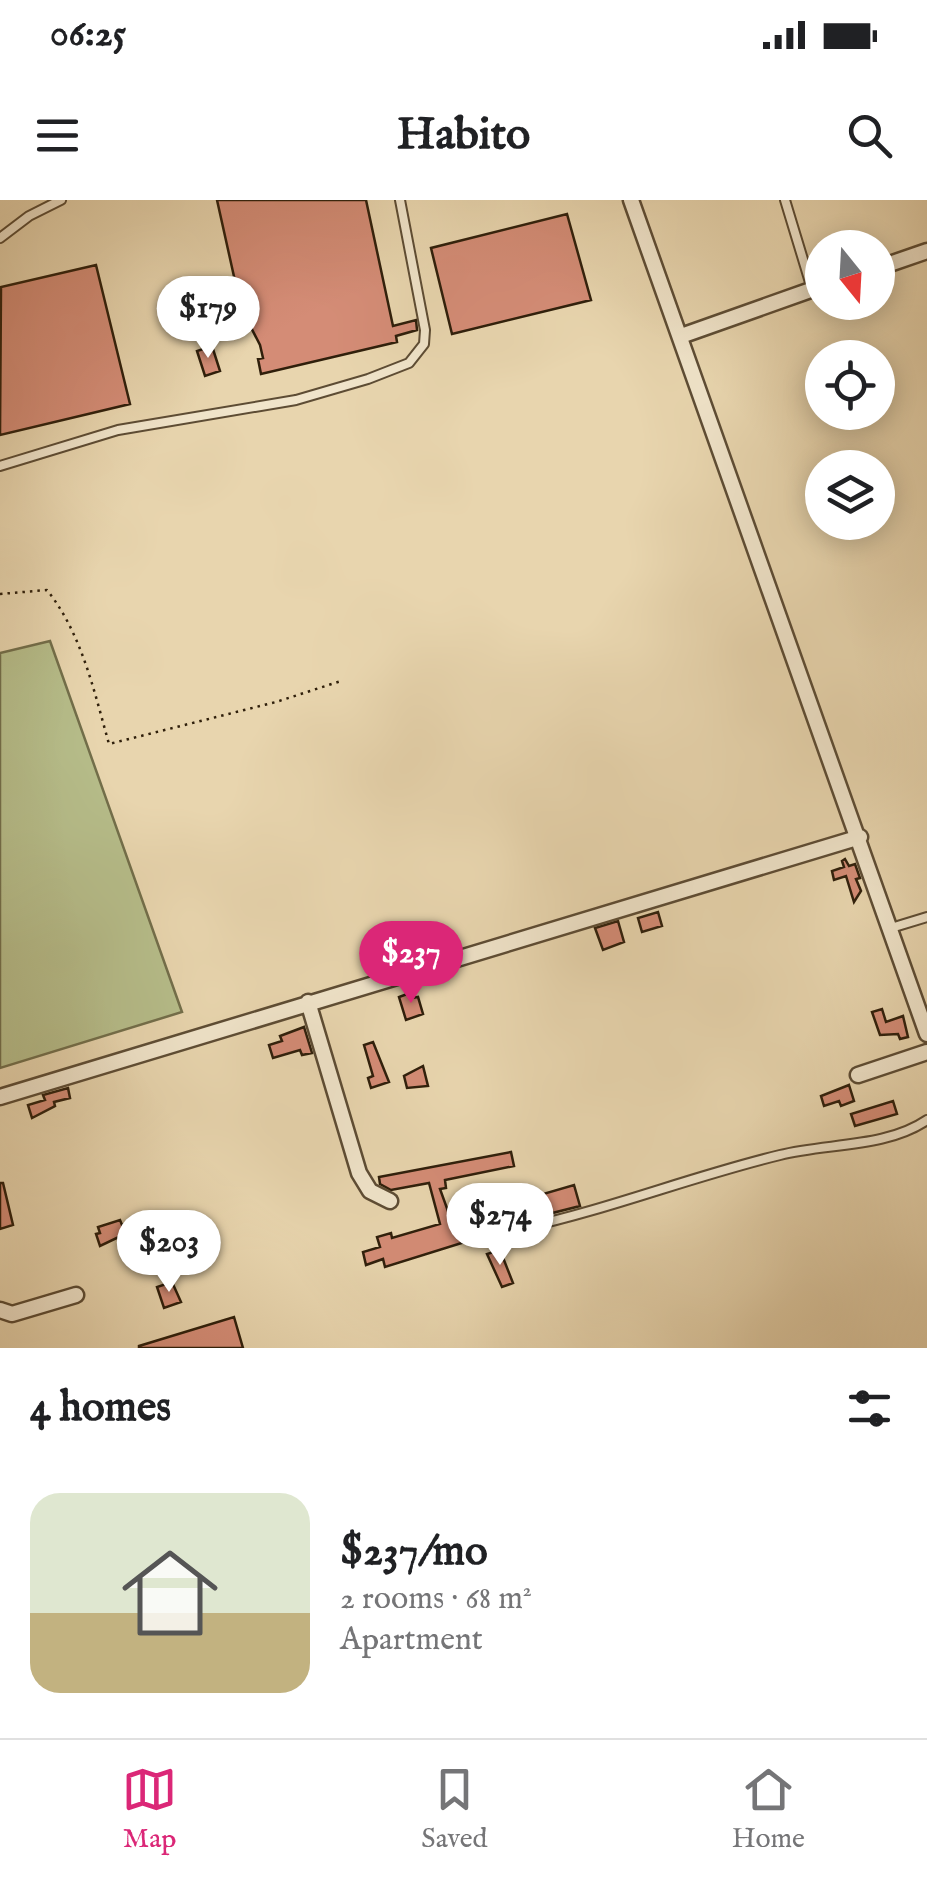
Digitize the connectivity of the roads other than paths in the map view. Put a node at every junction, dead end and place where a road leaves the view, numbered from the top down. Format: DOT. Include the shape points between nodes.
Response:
graph roads {
  1 [pos="61,200"];
  2 [pos="400,200"];
  3 [pos="632,200"];
  4 [pos="785,200"];
  5 [pos="0,238"];
  6 [pos="927,251"];
  7 [pos="805,254"];
  8 [pos="895,262"];
  9 [pos="805,291"];
  10 [pos="681,336"];
  11 [pos="0,466"];
  12 [pos="860,837"];
  13 [pos="927,917"];
  14 [pos="891,928"];
  15 [pos="308,1002"];
  16 [pos="927,1034"];
  17 [pos="927,1052"];
  18 [pos="858,1075"];
  19 [pos="0,1097"];
  20 [pos="927,1120"];
  21 [pos="390,1201"];
  22 [pos="522,1228"];
  23 [pos="76,1294"];
  24 [pos="0,1310"];
  1 -- 5 [label="lane"];
  2 -- 11 [label="lane" via="425,330 424,344 409,363 296,400 118,430"];
  3 -- 10 [label="street"];
  4 -- 7 [label="lane"];
  6 -- 8 [label="street"];
  9 -- 10 [label="street"];
  10 -- 12 [label="street"];
  12 -- 14 [label="street"];
  12 -- 15 [label="street"];
  13 -- 14 [label="lane"];
  14 -- 16 [label="street"];
  15 -- 19 [label="street"];
  15 -- 21 [label="street" via="359,1173 370,1190"];
  17 -- 18 [label="street"];
  20 -- 22 [label="lane" via="885,1138 779,1155"];
  23 -- 24 [label="street" via="12,1314"];
}
